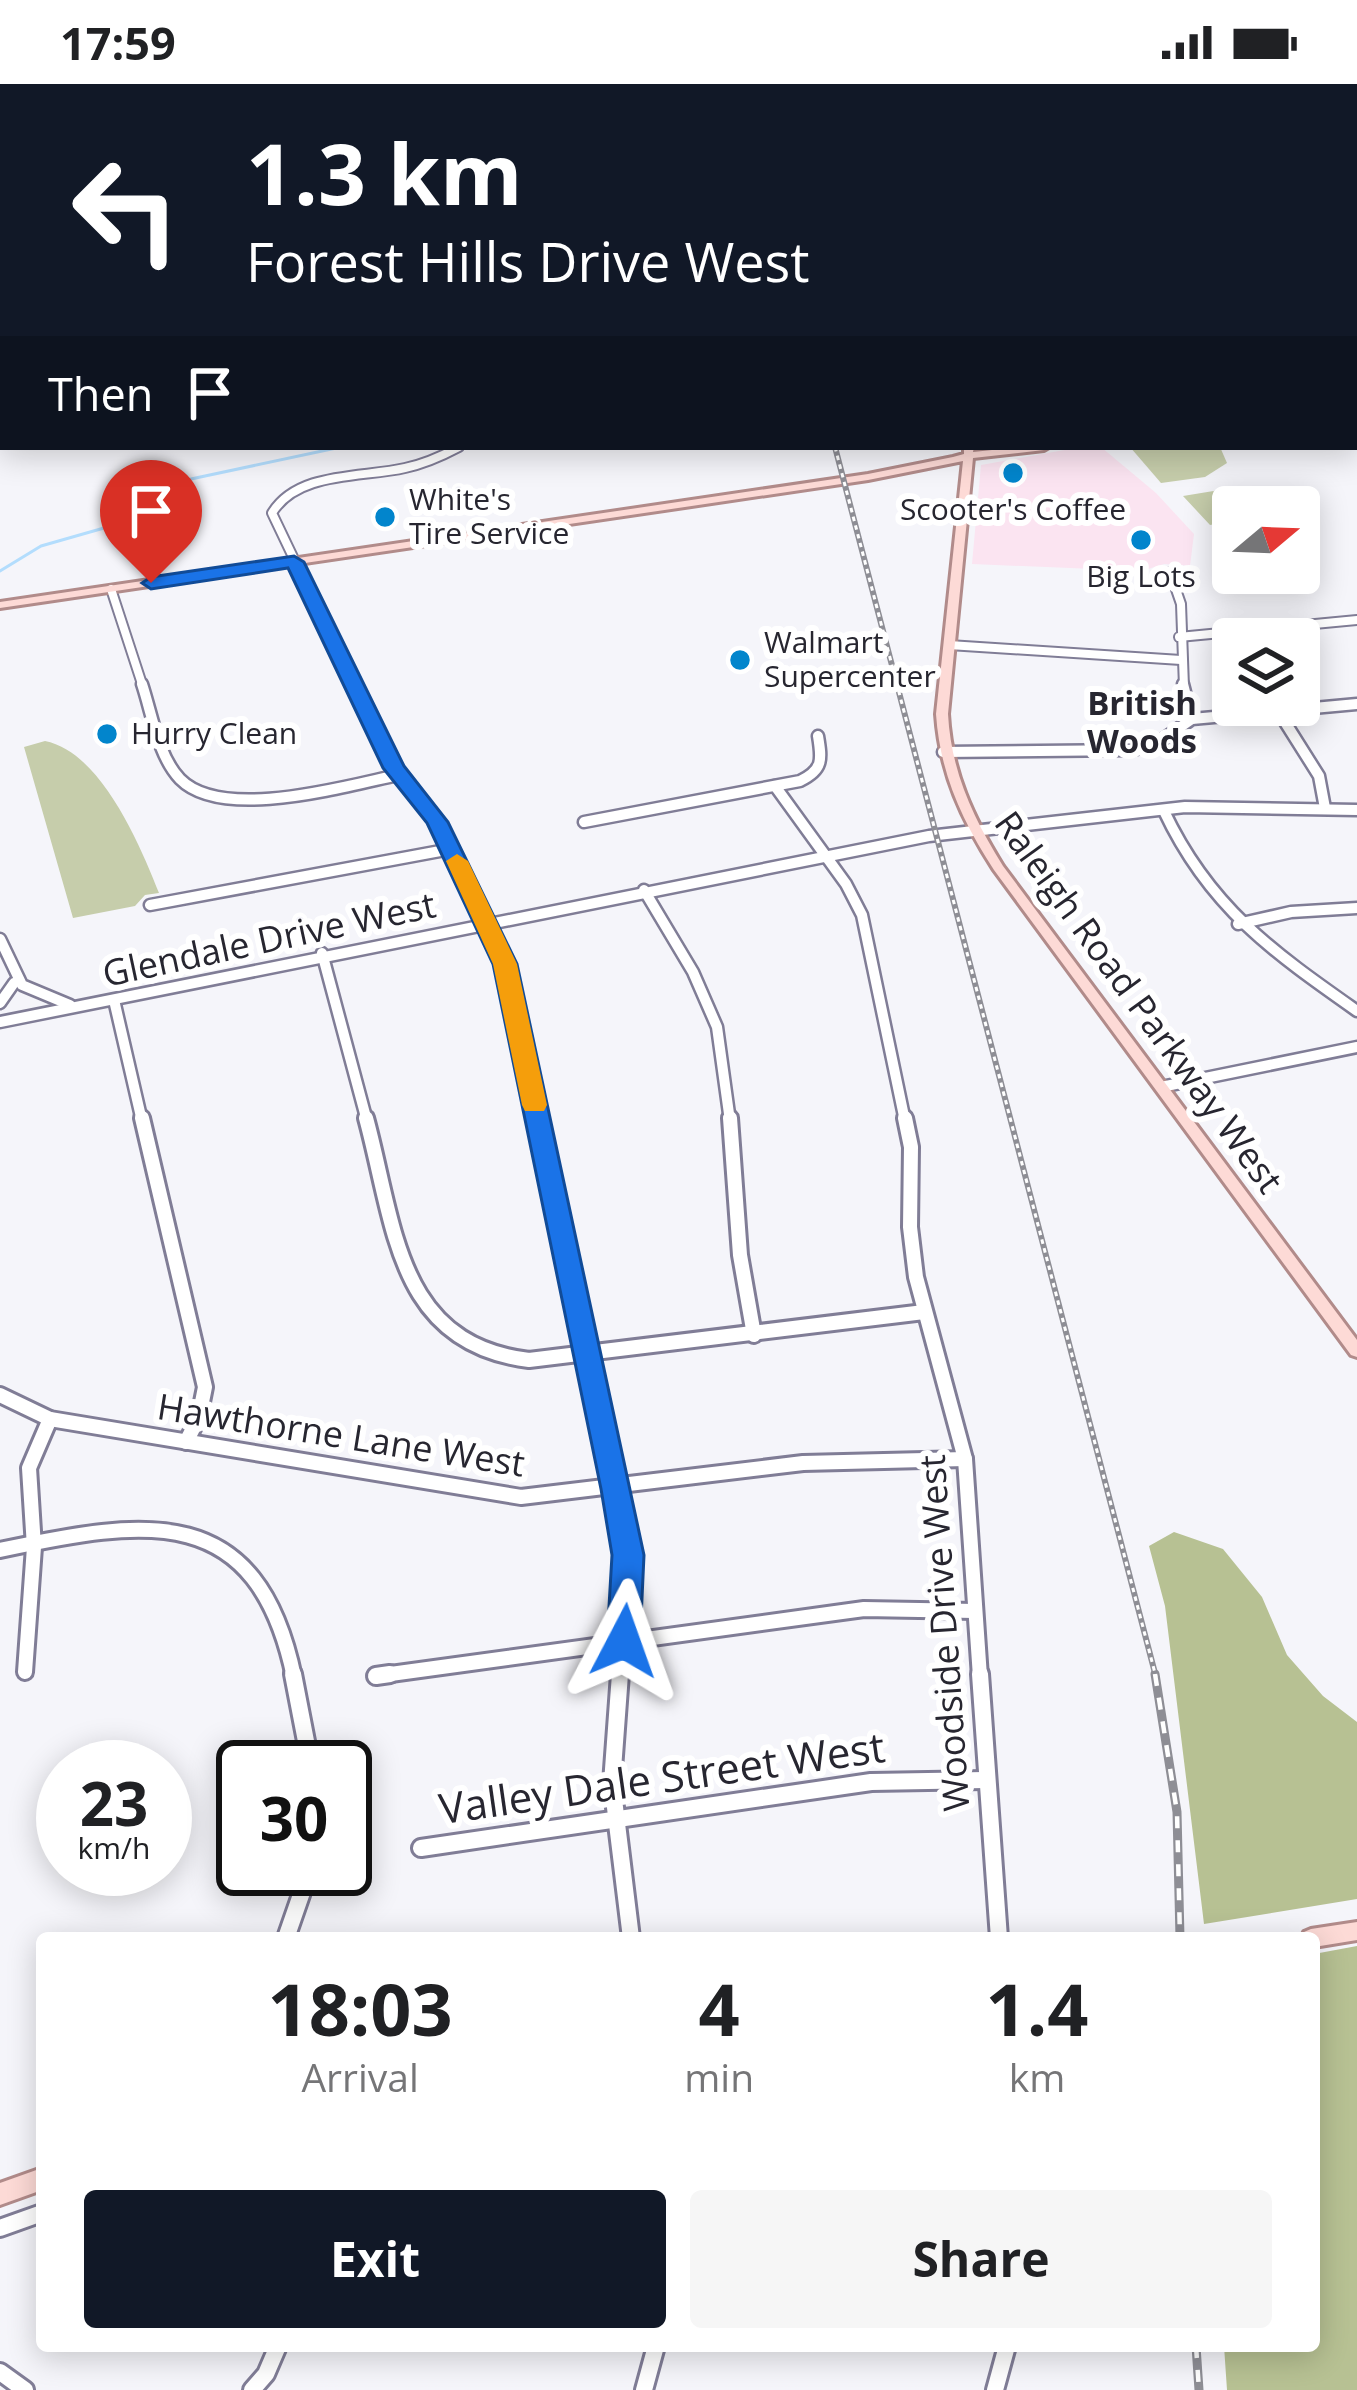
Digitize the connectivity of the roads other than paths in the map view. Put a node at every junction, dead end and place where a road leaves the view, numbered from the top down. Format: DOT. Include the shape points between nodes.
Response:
graph roads {
  1 [pos="452,450"];
  2 [pos="998,450"];
  3 [pos="968,452"];
  4 [pos="294,562"];
  5 [pos="1170,572"];
  6 [pos="111,589"];
  7 [pos="0,605"];
  8 [pos="1357,620"];
  9 [pos="1179,637"];
  10 [pos="949,645"];
  11 [pos="1181,660"];
  12 [pos="1357,704"];
  13 [pos="1320,707"];
  14 [pos="1212,717"];
  15 [pos="1192,719"];
  16 [pos="1287,726"];
  17 [pos="818,736"];
  18 [pos="943,752"];
  19 [pos="398,775"];
  20 [pos="775,786"];
  21 [pos="1325,808"];
  22 [pos="1357,810"];
  23 [pos="1164,811"];
  24 [pos="584,822"];
  25 [pos="973,827"];
  26 [pos="451,849"];
  27 [pos="825,854"];
  28 [pos="644,890"];
  29 [pos="150,904"];
  30 [pos="1357,908"];
  31 [pos="488,921"];
  32 [pos="1238,924"];
  33 [pos="0,939"];
  34 [pos="322,953"];
  35 [pos="14,982"];
  36 [pos="114,1000"];
  37 [pos="0,1003"];
  38 [pos="75,1007"];
  39 [pos="1357,1011"];
  40 [pos="0,1022"];
  41 [pos="1357,1048"];
  42 [pos="1161,1087"];
  43 [pos="924,1312"];
  44 [pos="754,1335"];
  45 [pos="1357,1351"];
  46 [pos="586,1355"];
  47 [pos="0,1395"];
  48 [pos="50,1419"];
  49 [pos="186,1442"];
  50 [pos="965,1459"];
  51 [pos="616,1489"];
  52 [pos="34,1543"];
  53 [pos="0,1550"];
  54 [pos="975,1611"];
  55 [pos="624,1641"];
  56 [pos="26,1672"];
  57 [pos="376,1676"];
  58 [pos="304,1740"];
  59 [pos="985,1780"];
  60 [pos="616,1819"];
  61 [pos="421,1848"];
  62 [pos="301,1896"];
  63 [pos="1357,1930"];
  64 [pos="288,1932"];
  65 [pos="631,1932"];
  66 [pos="998,1932"];
  67 [pos="1320,1936"];
  68 [pos="36,2181"];
  69 [pos="0,2194"];
  70 [pos="36,2214"];
  71 [pos="0,2228"];
  72 [pos="275,2352"];
  73 [pos="654,2352"];
  74 [pos="1005,2352"];
  75 [pos="0,2372"];
  76 [pos="25,2390"];
  77 [pos="252,2390"];
  78 [pos="644,2390"];
  79 [pos="995,2390"];
  1 -- 4 [label="street" via="283,496 272,513"];
  2 -- 3 [label="main road"];
  3 -- 4 [label="main road" via="856,478"];
  3 -- 10 [label="main road, Raleigh Road Parkway West"];
  4 -- 6 [label="main road"];
  4 -- 19 [label="street"];
  5 -- 9 [label="street"];
  6 -- 7 [label="main road"];
  6 -- 19 [label="street" via="166,760 187,787 259,799"];
  8 -- 9 [label="street"];
  9 -- 11 [label="street"];
  10 -- 11 [label="street"];
  10 -- 18 [label="main road, Raleigh Road Parkway West"];
  11 -- 15 [label="street"];
  12 -- 13 [label="street"];
  14 -- 15 [label="street"];
  15 -- 18 [label="street" via="1133,750"];
  16 -- 21 [label="street" via="1319,776"];
  17 -- 20 [label="street" via="819,770"];
  18 -- 25 [label="main road, Raleigh Road Parkway West"];
  19 -- 26 [label="street"];
  20 -- 24 [label="street"];
  20 -- 27 [label="street, Woodside Drive West"];
  21 -- 22 [label="street, Glendale Drive West"];
  21 -- 23 [label="street, Glendale Drive West"];
  23 -- 25 [label="street, Glendale Drive West"];
  23 -- 32 [label="street" via="1196,875"];
  25 -- 27 [label="street, Glendale Drive West"];
  25 -- 42 [label="main road, Raleigh Road Parkway West"];
  26 -- 29 [label="street"];
  26 -- 31 [label="street"];
  27 -- 28 [label="street, Glendale Drive West"];
  27 -- 43 [label="street, Woodside Drive West" via="862,915 871,950 911,1147 910,1227"];
  28 -- 31 [label="street, Glendale Drive West"];
  28 -- 44 [label="street" via="717,1027"];
  30 -- 32 [label="street"];
  31 -- 34 [label="street, Glendale Drive West"];
  31 -- 46 [label="street" via="505,964"];
  32 -- 39 [label="street"];
  33 -- 35 [label="street"];
  34 -- 36 [label="street, Glendale Drive West"];
  34 -- 46 [label="street" via="421,1309 465,1344 506,1359"];
  35 -- 37 [label="street"];
  35 -- 38 [label="street"];
  36 -- 38 [label="street, Glendale Drive West"];
  36 -- 49 [label="street" via="205,1387"];
  38 -- 40 [label="street, Glendale Drive West"];
  41 -- 42 [label="street"];
  42 -- 45 [label="main road, Raleigh Road Parkway West"];
  43 -- 44 [label="street"];
  43 -- 50 [label="street, Woodside Drive West"];
  44 -- 46 [label="street"];
  46 -- 51 [label="street"];
  47 -- 48 [label="street, Hawthorne Lane West"];
  48 -- 49 [label="street, Hawthorne Lane West"];
  48 -- 52 [label="street" via="26,1466"];
  49 -- 51 [label="street, Hawthorne Lane West" via="489,1494"];
  50 -- 51 [label="street, Hawthorne Lane West" via="803,1463"];
  50 -- 54 [label="street, Woodside Drive West"];
  51 -- 55 [label="street" via="628,1555"];
  52 -- 53 [label="street"];
  52 -- 56 [label="street"];
  52 -- 58 [label="street" via="148,1527 235,1558 262,1586 279,1622"];
  54 -- 55 [label="street" via="864,1610"];
  54 -- 59 [label="street, Woodside Drive West"];
  55 -- 57 [label="street"];
  55 -- 60 [label="street"];
  59 -- 60 [label="street, Valley Dale Street West" via="872,1782"];
  59 -- 66 [label="street, Woodside Drive West"];
  60 -- 61 [label="street, Valley Dale Street West"];
  60 -- 65 [label="street"];
  62 -- 64 [label="street"];
  63 -- 67 [label="main road"];
  68 -- 69 [label="main road"];
  70 -- 71 [label="street"];
  72 -- 77 [label="street"];
  73 -- 78 [label="street"];
  74 -- 79 [label="street"];
  75 -- 76 [label="street"];
}
